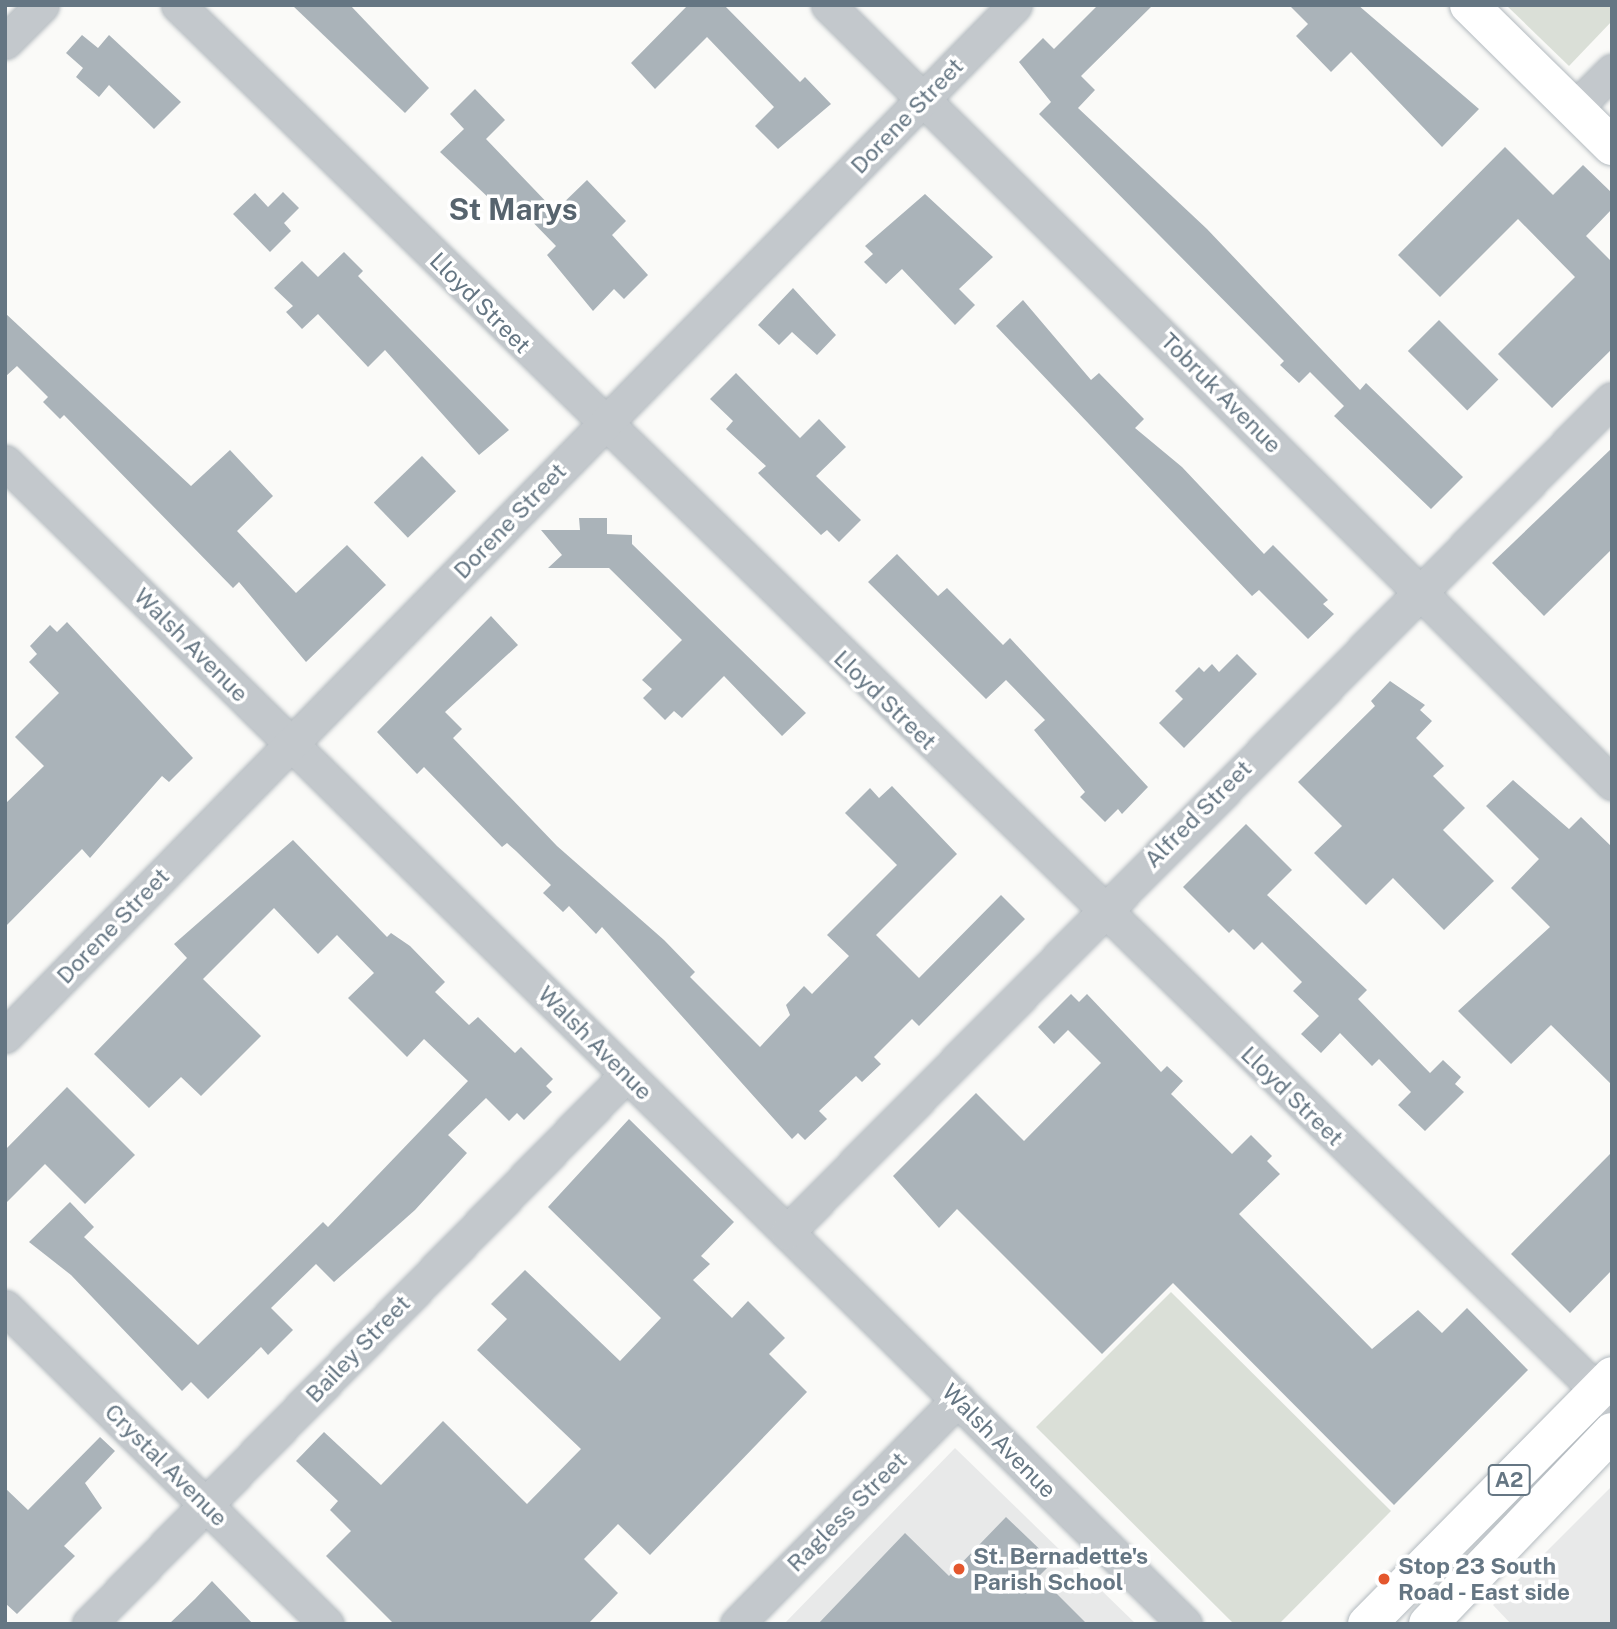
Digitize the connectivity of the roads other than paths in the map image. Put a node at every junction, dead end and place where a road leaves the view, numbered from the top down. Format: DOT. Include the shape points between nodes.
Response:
graph roads {
  1 [pos="42,5"];
  2 [pos="178,5"];
  3 [pos="828,5"];
  4 [pos="1015,5"];
  5 [pos="1469,5"];
  6 [pos="5,42"];
  7 [pos="1612,71"];
  8 [pos="923,99"];
  9 [pos="1574,109"];
  10 [pos="1612,146"];
  11 [pos="1612,399"];
  12 [pos="604,425"];
  13 [pos="5,462"];
  14 [pos="1420,589"];
  15 [pos="292,744"];
  16 [pos="1612,783"];
  17 [pos="1102,912"];
  18 [pos="5,1036"];
  19 [pos="627,1074"];
  20 [pos="787,1232"];
  21 [pos="5,1307"];
  22 [pos="1607,1390"];
  23 [pos="958,1399"];
  24 [pos="1612,1432"];
  25 [pos="206,1504"];
  26 [pos="89,1624"];
  27 [pos="327,1624"];
  28 [pos="737,1624"];
  29 [pos="1185,1624"];
  30 [pos="1367,1624"];
  31 [pos="1428,1624"];
  1 -- 6 [label="street"];
  2 -- 12 [label="street, Lloyd Street"];
  3 -- 8 [label="street, Tobruk Avenue"];
  4 -- 8 [label="street, Dorene Street"];
  5 -- 9 [label="main road"];
  7 -- 9 [label="street"];
  8 -- 12 [label="street, Dorene Street"];
  8 -- 14 [label="street, Tobruk Avenue"];
  9 -- 10 [label="main road"];
  11 -- 14 [label="street, Alfred Street"];
  12 -- 15 [label="street, Dorene Street"];
  12 -- 17 [label="street, Lloyd Street"];
  13 -- 15 [label="street, Walsh Avenue"];
  14 -- 16 [label="street, Tobruk Avenue"];
  14 -- 17 [label="street, Alfred Street"];
  15 -- 18 [label="street, Dorene Street"];
  15 -- 19 [label="street, Walsh Avenue"];
  17 -- 20 [label="street, Alfred Street"];
  17 -- 22 [label="street, Lloyd Street"];
  19 -- 20 [label="street, Walsh Avenue"];
  19 -- 25 [label="street, Bailey Street"];
  20 -- 23 [label="street, Walsh Avenue"];
  21 -- 25 [label="street, Crystal Avenue"];
  22 -- 30 [label="main road, A2"];
  23 -- 28 [label="street, Ragless Street"];
  23 -- 29 [label="street, Walsh Avenue"];
  24 -- 31 [label="main road, A2"];
  25 -- 26 [label="street, Bailey Street"];
  25 -- 27 [label="street, Crystal Avenue"];
}
